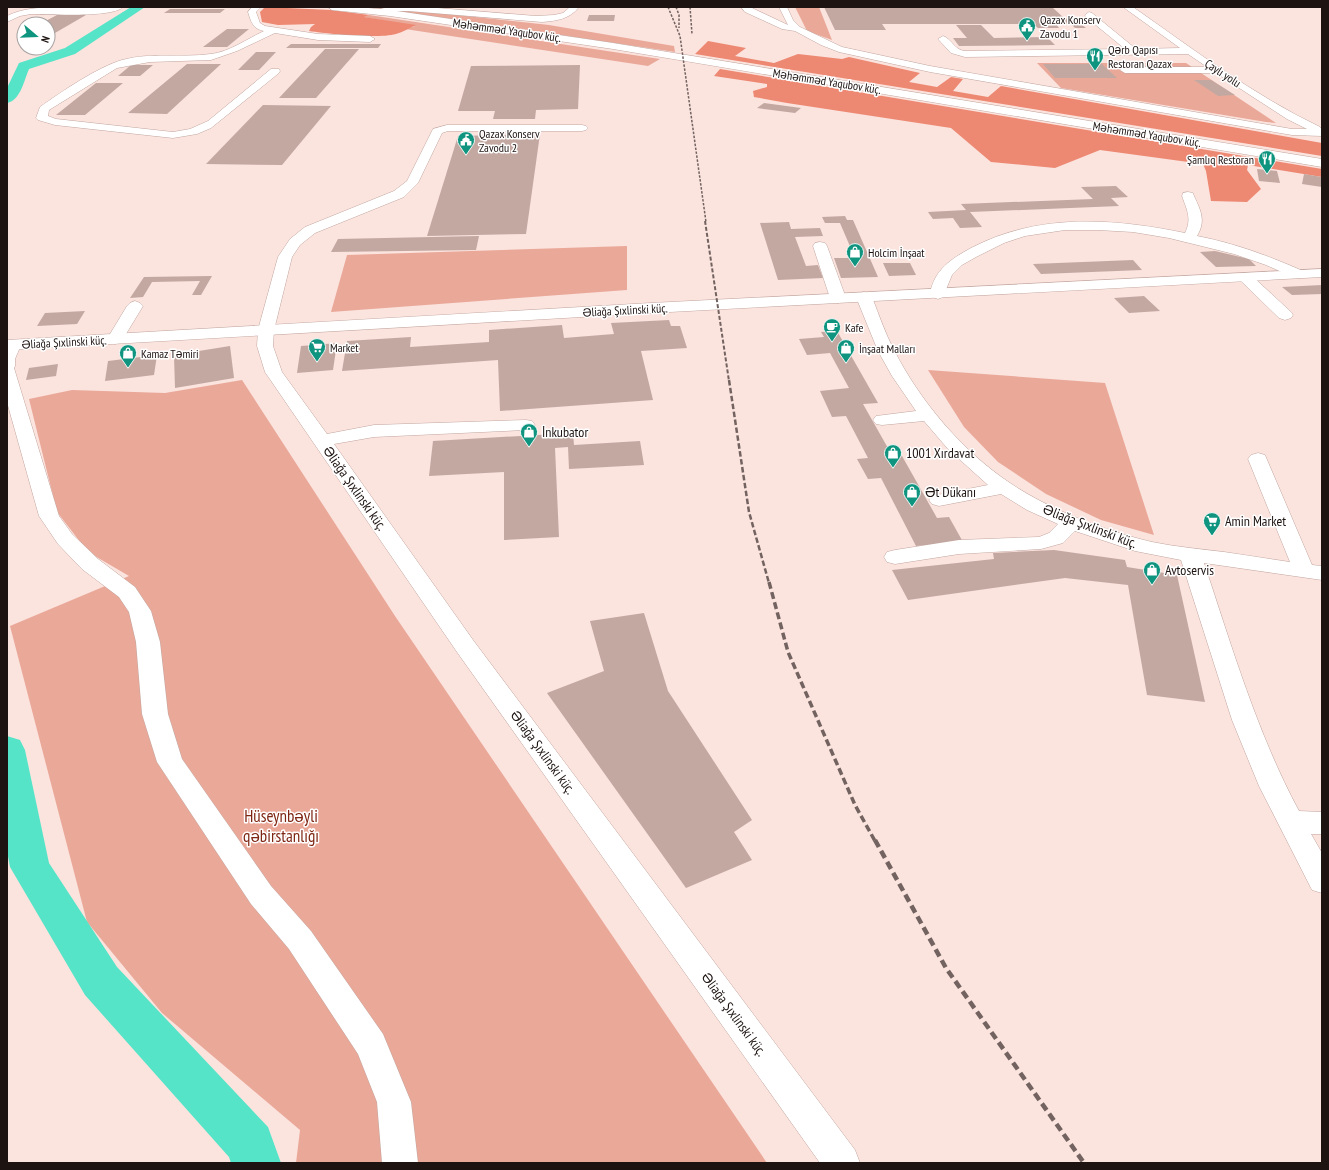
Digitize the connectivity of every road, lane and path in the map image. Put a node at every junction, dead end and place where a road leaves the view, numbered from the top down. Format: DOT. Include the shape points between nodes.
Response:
graph roads {
  1 [pos="119,7"];
  2 [pos="257,7"];
  3 [pos="332,7"];
  4 [pos="468,7"];
  5 [pos="575,7"];
  6 [pos="745,7"];
  7 [pos="783,7"];
  8 [pos="1127,7"];
  9 [pos="379,12"];
  10 [pos="457,13"];
  11 [pos="1089,15"];
  12 [pos="7,19"];
  13 [pos="797,29"];
  14 [pos="273,30"];
  15 [pos="370,39"];
  16 [pos="943,39"];
  17 [pos="1189,51"];
  18 [pos="1134,52"];
  19 [pos="1125,70"];
  20 [pos="1218,70"];
  21 [pos="275,71"];
  22 [pos="582,128"];
  23 [pos="1322,132"];
  24 [pos="1322,163"];
  25 [pos="1188,196"];
  26 [pos="1188,239"];
  27 [pos="820,246"];
  28 [pos="1322,273"];
  29 [pos="1298,274"];
  30 [pos="1245,277"];
  31 [pos="938,294"];
  32 [pos="864,297"];
  33 [pos="838,298"];
  34 [pos="135,306"];
  35 [pos="1286,315"];
  36 [pos="266,330"];
  37 [pos="115,339"];
  38 [pos="10,345"];
  39 [pos="7,366"];
  40 [pos="7,371"];
  41 [pos="929,415"];
  42 [pos="882,420"];
  43 [pos="526,425"];
  44 [pos="322,442"];
  45 [pos="1258,459"];
  46 [pos="1004,488"];
  47 [pos="938,500"];
  48 [pos="1072,522"];
  49 [pos="1190,555"];
  50 [pos="895,557"];
  51 [pos="1313,572"];
  52 [pos="1291,822"];
  53 [pos="1322,823"];
  54 [pos="1322,881"];
  55 [pos="400,1163"];
  56 [pos="842,1163"];
  1 -- 12 [label="street" via="102,12 24,12"];
  2 -- 14 [label="street" via="252,12 256,24"];
  3 -- 9 [label="street, Məhəmməd Yaqubov küç."];
  4 -- 10 [label="street"];
  5 -- 10 [label="street" via="572,12 565,15 543,19"];
  6 -- 13 [label="street" via="785,28"];
  7 -- 13 [label="street" via="789,21"];
  8 -- 17 [label="street, Çaylı yolu"];
  9 -- 10 [label="street" via="400,8"];
  9 -- 24 [label="street, Məhəmməd Yaqubov küç." via="655,53"];
  11 -- 18 [label="street"];
  13 -- 23 [label="street" via="839,49 930,68 1292,132"];
  14 -- 15 [label="street" via="318,37"];
  14 -- 21 [label="street" via="220,55 135,59 119,64 58,99 44,109 42,118 55,122 173,135 190,134 212,124"];
  16 -- 18 [label="street" via="958,54"];
  17 -- 18 [label="street"];
  17 -- 20 [label="street, Çaylı yolu"];
  19 -- 20 [label="street"];
  20 -- 23 [label="street, Çaylı yolu" via="1291,117"];
  22 -- 36 [label="street" via="447,128 437,131 412,184 399,194 310,230 295,242 285,258"];
  25 -- 26 [label="street" via="1197,218 1196,227"];
  26 -- 29 [label="street" via="1267,260"];
  26 -- 31 [label="street" via="1113,227 1035,229 991,244 959,260 941,278"];
  27 -- 33 [label="street"];
  28 -- 29 [label="street, Əliağa Şıxlinski küç."];
  29 -- 30 [label="street, Əliağa Şıxlinski küç."];
  30 -- 31 [label="street, Əliağa Şıxlinski küç."];
  30 -- 35 [label="street"];
  31 -- 32 [label="street, Əliağa Şıxlinski küç."];
  32 -- 33 [label="street, Əliağa Şıxlinski küç."];
  32 -- 41 [label="street, Əliağa Şıxlinski küç." via="890,358"];
  33 -- 36 [label="street, Əliağa Şıxlinski küç."];
  34 -- 37 [label="street"];
  36 -- 37 [label="street, Əliağa Şıxlinski küç."];
  36 -- 44 [label="street, Əliağa Şıxlinski küç." via="265,346 274,372"];
  37 -- 38 [label="street, Əliağa Şıxlinski küç."];
  38 -- 39 [label="street"];
  40 -- 55 [label="street" via="49,516 65,539 90,564 127,592 140,611 148,642 155,714 170,762 261,895 300,940 371,1045 394,1102"];
  41 -- 42 [label="street"];
  41 -- 46 [label="street, Əliağa Şıxlinski küç." via="973,464"];
  43 -- 44 [label="street" via="374,431"];
  44 -- 56 [label="street, Əliağa Şıxlinski küç." via="470,652"];
  45 -- 51 [label="street"];
  46 -- 47 [label="street"];
  46 -- 48 [label="street, Əliağa Şıxlinski küç."];
  48 -- 49 [label="street, Əliağa Şıxlinski küç." via="1143,546"];
  48 -- 50 [label="street" via="1056,538 1041,543 959,548"];
  49 -- 51 [label="street, Əliağa Şıxlinski küç."];
  49 -- 52 [label="street" via="1245,720 1272,786"];
  52 -- 53 [label="street"];
  52 -- 54 [label="street"];
}
